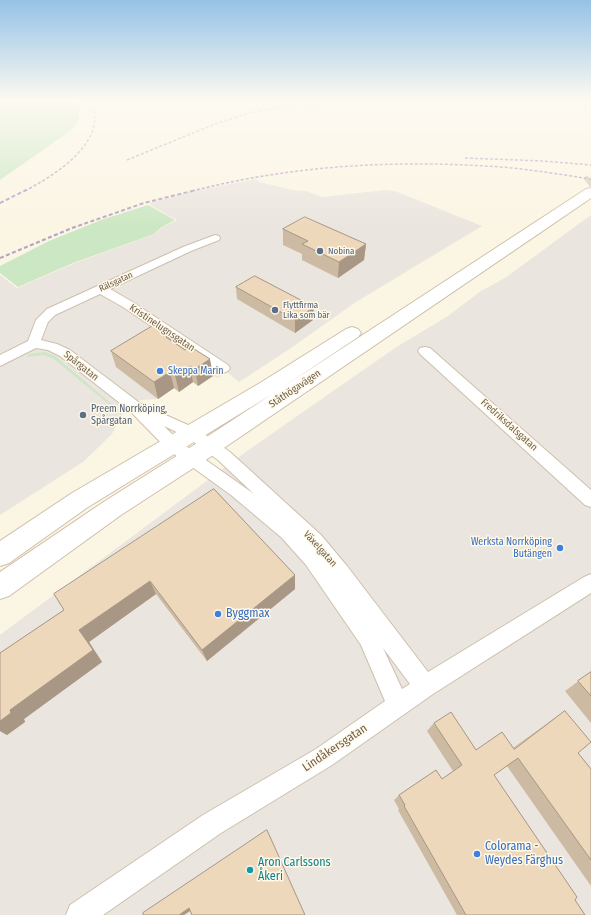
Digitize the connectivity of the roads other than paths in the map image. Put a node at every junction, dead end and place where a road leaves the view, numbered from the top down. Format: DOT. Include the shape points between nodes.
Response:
graph roads {
  1 [pos="589,188"];
  2 [pos="215,238"];
  3 [pos="101,289"];
  4 [pos="34,343"];
  5 [pos="426,351"];
  6 [pos="0,361"];
  7 [pos="223,368"];
  8 [pos="135,407"];
  9 [pos="192,446"];
  10 [pos="591,500"];
  11 [pos="0,555"];
  12 [pos="591,583"];
  13 [pos="0,587"];
  14 [pos="591,592"];
  15 [pos="557,605"];
  16 [pos="426,686"];
  17 [pos="398,704"];
  18 [pos="80,915"];
  1 -- 9 [label="main road, Ståthögavägen"];
  1 -- 9 [label="main road, Ståthögavägen" via="267,388"];
  2 -- 3 [label="street, Rälsgatan"];
  3 -- 4 [label="street, Rälsgatan" via="51,312 42,320"];
  3 -- 7 [label="street, Kristinelugnsgatan"];
  4 -- 6 [label="street"];
  4 -- 8 [label="street, Spårgatan" via="52,346 65,353"];
  5 -- 10 [label="street, Fredriksdalsgatan"];
  8 -- 9 [label="street, Spårgatan"];
  8 -- 9 [label="street, Spårgatan" via="150,413"];
  9 -- 11 [label="main road, Ståthögavägen" via="80,500"];
  9 -- 13 [label="main road, Ståthögavägen" via="113,508"];
  9 -- 16 [label="street, Växelgatan" via="230,462 315,541"];
  9 -- 17 [label="street, Växelgatan" via="313,559 368,638"];
  12 -- 15 [label="street, Lindåkersgatan"];
  14 -- 15 [label="street"];
  15 -- 16 [label="street, Lindåkersgatan"];
  16 -- 17 [label="street, Lindåkersgatan"];
  17 -- 18 [label="street, Lindåkersgatan" via="324,757 212,824"];
}
